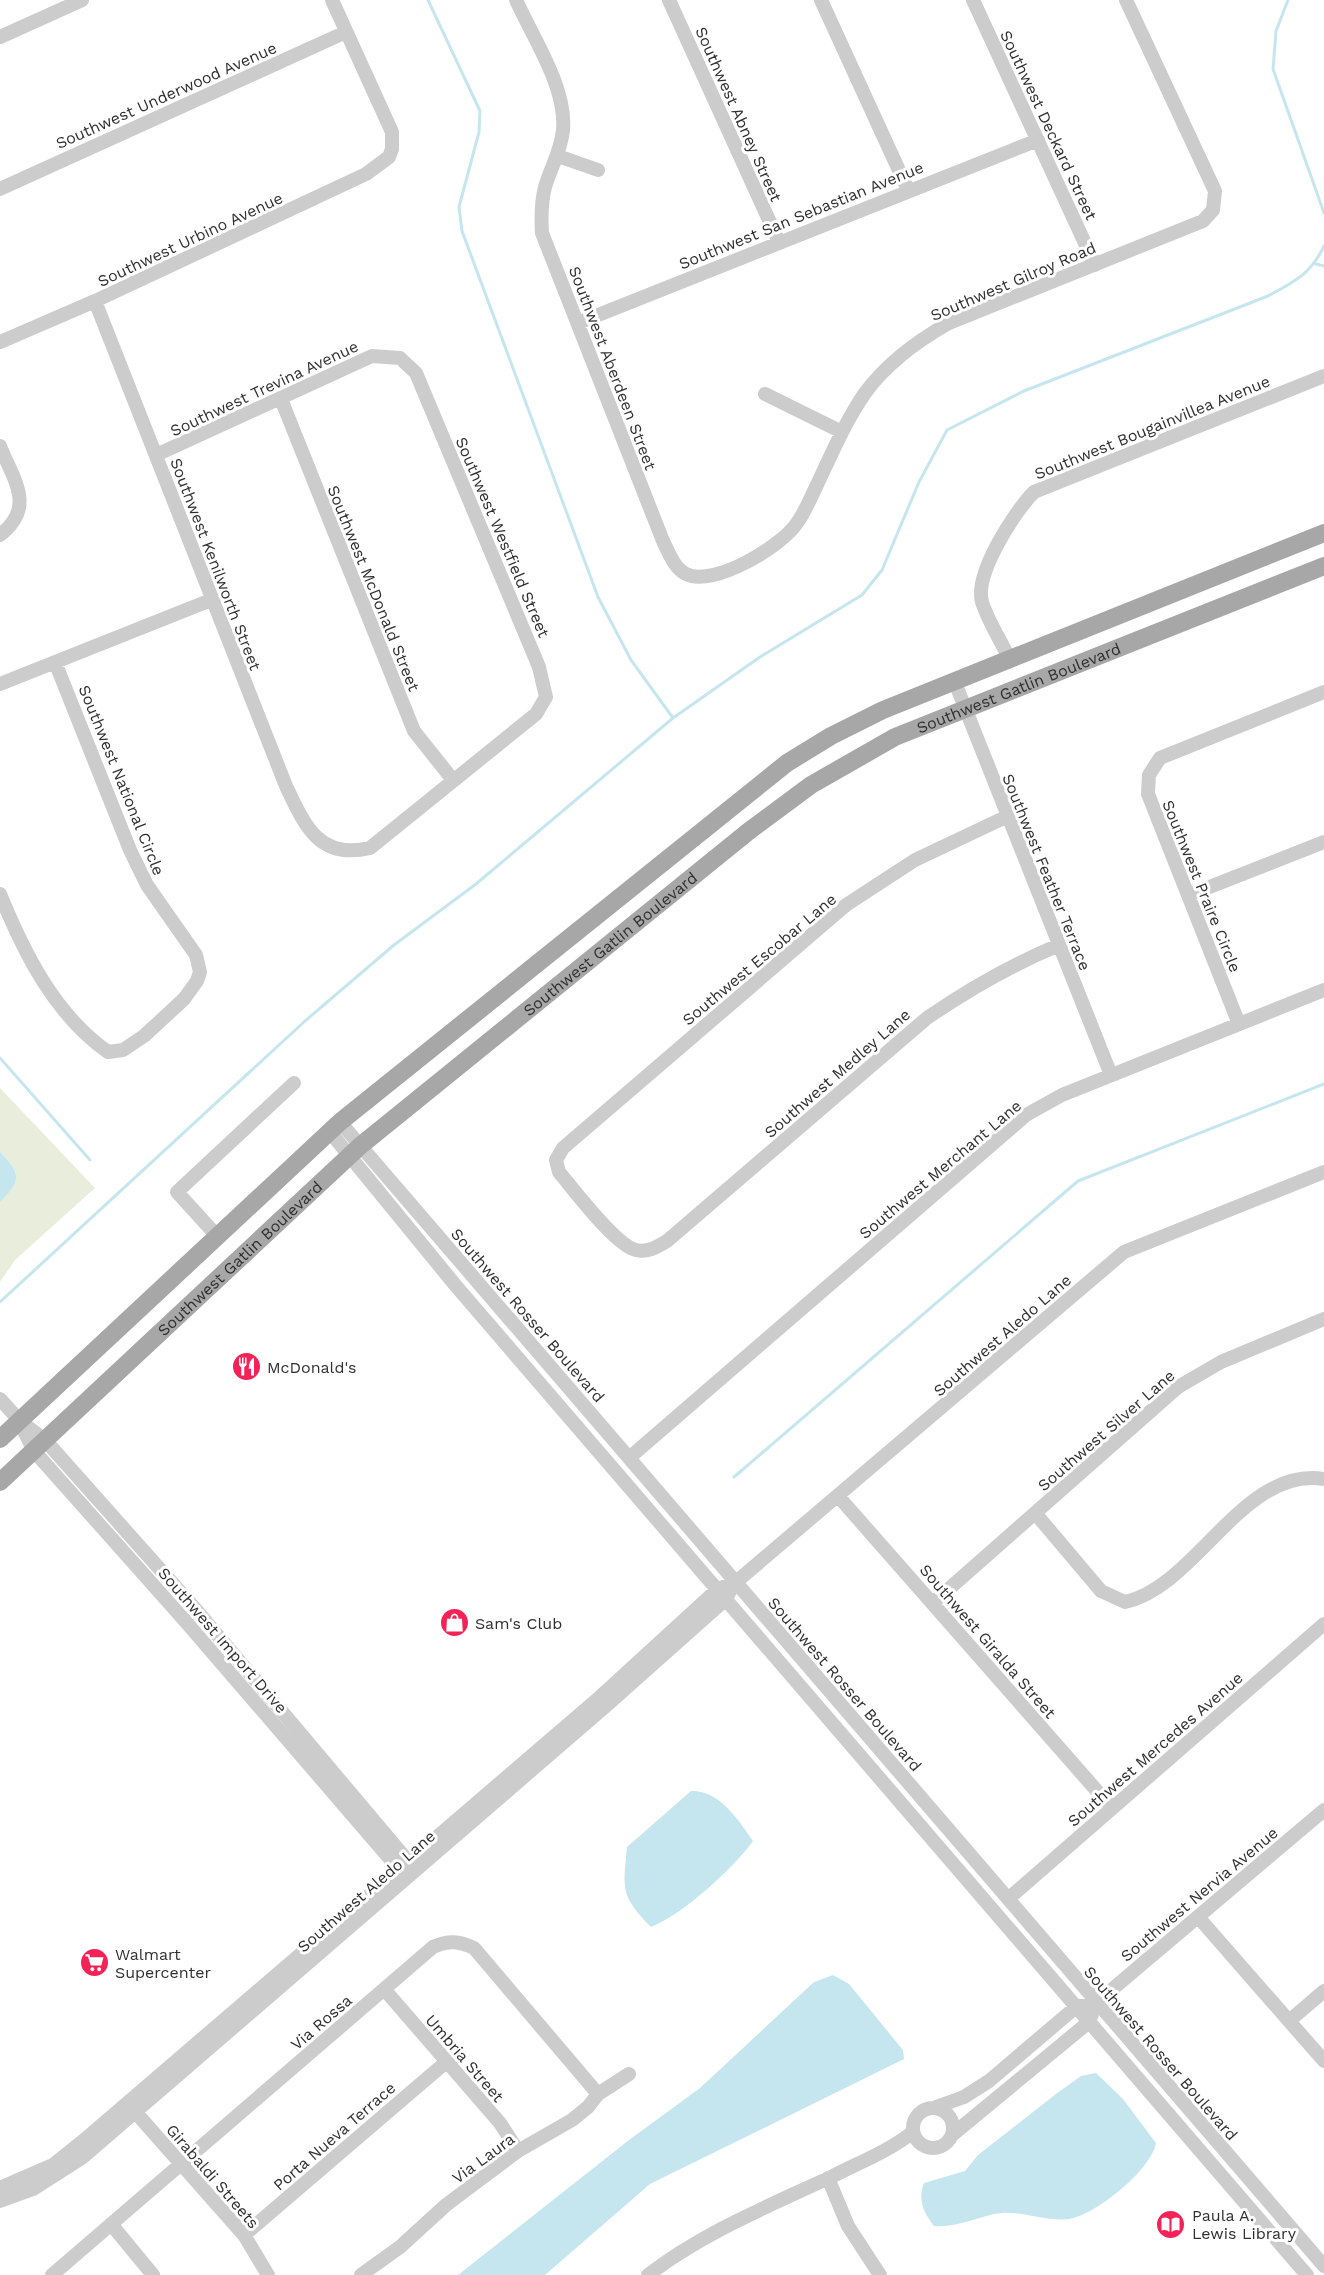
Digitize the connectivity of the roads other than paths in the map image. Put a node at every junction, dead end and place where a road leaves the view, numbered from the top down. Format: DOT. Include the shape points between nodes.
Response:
graph roads {
  1 [pos="82,0"];
  2 [pos="332,0"];
  3 [pos="516,0"];
  4 [pos="669,0"];
  5 [pos="821,0"];
  6 [pos="973,0"];
  7 [pos="1126,0"];
  8 [pos="346,32"];
  9 [pos="0,37"];
  10 [pos="1038,140"];
  11 [pos="558,156"];
  12 [pos="598,170"];
  13 [pos="0,189"];
  14 [pos="908,190"];
  15 [pos="779,242"];
  16 [pos="1095,265"];
  17 [pos="94,302"];
  18 [pos="578,323"];
  19 [pos="0,342"];
  20 [pos="416,373"];
  21 [pos="1324,376"];
  22 [pos="765,394"];
  23 [pos="281,399"];
  24 [pos="843,432"];
  25 [pos="0,446"];
  26 [pos="156,455"];
  27 [pos="1324,533"];
  28 [pos="0,535"];
  29 [pos="1324,566"];
  30 [pos="697,578"];
  31 [pos="211,600"];
  32 [pos="1010,660"];
  33 [pos="55,662"];
  34 [pos="954,680"];
  35 [pos="0,684"];
  36 [pos="1324,692"];
  37 [pos="965,708"];
  38 [pos="453,780"];
  39 [pos="1008,816"];
  40 [pos="1324,842"];
  41 [pos="0,894"];
  42 [pos="1189,895"];
  43 [pos="1059,945"];
  44 [pos="1324,990"];
  45 [pos="1239,1024"];
  46 [pos="1111,1075"];
  47 [pos="294,1083"];
  48 [pos="335,1127"];
  49 [pos="355,1151"];
  50 [pos="1324,1172"];
  51 [pos="217,1236"];
  52 [pos="652,1249"];
  53 [pos="1324,1319"];
  54 [pos="0,1399"];
  55 [pos="20,1421"];
  56 [pos="0,1439"];
  57 [pos="39,1446"];
  58 [pos="629,1458"];
  59 [pos="1324,1479"];
  60 [pos="0,1482"];
  61 [pos="838,1497"];
  62 [pos="1035,1513"];
  63 [pos="736,1582"];
  64 [pos="722,1594"];
  65 [pos="934,1602"];
  66 [pos="1324,1624"];
  67 [pos="1112,1808"];
  68 [pos="1324,1810"];
  69 [pos="407,1869"];
  70 [pos="1008,1899"];
  71 [pos="1199,1918"];
  72 [pos="384,1989"];
  73 [pos="1324,1991"];
  74 [pos="1096,2003"];
  75 [pos="1076,2007"];
  76 [pos="1289,2021"];
  77 [pos="1089,2022"];
  78 [pos="1324,2061"];
  79 [pos="445,2063"];
  80 [pos="629,2074"];
  81 [pos="598,2094"];
  82 [pos="131,2108"];
  83 [pos="936,2108"];
  84 [pos="952,2135"];
  85 [pos="915,2137"];
  86 [pos="518,2151"];
  87 [pos="181,2164"];
  88 [pos="828,2178"];
  89 [pos="0,2188"];
  90 [pos="0,2201"];
  91 [pos="111,2224"];
  92 [pos="244,2235"];
  93 [pos="1324,2266"];
  94 [pos="52,2275"];
  95 [pos="153,2275"];
  96 [pos="268,2275"];
  97 [pos="361,2275"];
  98 [pos="648,2275"];
  99 [pos="879,2275"];
  100 [pos="1307,2275"];
  1 -- 9 [label="street"];
  2 -- 8 [label="street"];
  3 -- 11 [label="street, Southwest Aberdeen Street" via="564,107"];
  4 -- 15 [label="street, Southwest Abney Street"];
  5 -- 14 [label="street"];
  6 -- 10 [label="street, Southwest Deckard Street"];
  7 -- 16 [label="street, Southwest Gilroy Road" via="1215,191 1213,210 1203,221"];
  8 -- 13 [label="street, Southwest Underwood Avenue"];
  8 -- 17 [label="street, Southwest Urbino Avenue" via="389,120 393,141 389,157 366,174"];
  10 -- 14 [label="street, Southwest San Sebastian Avenue"];
  10 -- 16 [label="street, Southwest Deckard Street"];
  11 -- 12 [label="street"];
  11 -- 18 [label="street, Southwest Aberdeen Street" via="544,193 542,233"];
  14 -- 15 [label="street, Southwest San Sebastian Avenue"];
  15 -- 18 [label="street, Southwest San Sebastian Avenue"];
  16 -- 24 [label="street, Southwest Gilroy Road" via="949,323 913,345 866,393"];
  17 -- 19 [label="street, Southwest Urbino Avenue"];
  17 -- 26 [label="street, Southwest Kenilworth Street"];
  18 -- 30 [label="street, Southwest Aberdeen Street" via="670,556 685,574"];
  20 -- 23 [label="street, Southwest Trevina Avenue" via="400,358 372,356"];
  20 -- 38 [label="street, Southwest Westfield Street" via="539,667 546,697 536,714"];
  21 -- 32 [label="street, Southwest Bougainvillea Avenue" via="1034,492 1018,508 984,572 981,600"];
  22 -- 24 [label="street"];
  23 -- 26 [label="street, Southwest Trevina Avenue"];
  23 -- 38 [label="street, Southwest McDonald Street" via="414,731"];
  24 -- 30 [label="street, Southwest Gilroy Road" via="799,522 788,535 717,576"];
  25 -- 28 [label="street" via="21,500 17,519"];
  26 -- 31 [label="street, Southwest Kenilworth Street"];
  27 -- 32 [label="main road, Southwest Gatlin Boulevard"];
  29 -- 37 [label="main road, Southwest Gatlin Boulevard"];
  31 -- 33 [label="street"];
  31 -- 38 [label="street, Southwest Kenilworth Street" via="301,818 332,849 352,852 370,848"];
  32 -- 34 [label="main road, Southwest Gatlin Boulevard"];
  33 -- 35 [label="street"];
  33 -- 41 [label="street, Southwest National Circle" via="130,850 147,885 196,955 200,972 197,981 184,999 144,1036 123,1050 108,1052 89,1039 45,984 16,933"];
  34 -- 37 [label="street, Southwest Feather Terrace"];
  34 -- 48 [label="main road, Southwest Gatlin Boulevard" via="831,736 787,764"];
  36 -- 42 [label="street, Southwest Praire Circle" via="1160,758 1149,775 1148,794"];
  37 -- 39 [label="street, Southwest Feather Terrace"];
  37 -- 49 [label="main road, Southwest Gatlin Boulevard" via="895,737 811,785 740,838"];
  39 -- 43 [label="street, Southwest Feather Terrace"];
  39 -- 52 [label="street, Southwest Escobar Lane" via="915,860 846,905 563,1148 556,1160 559,1172 618,1239 638,1251"];
  40 -- 42 [label="street"];
  42 -- 45 [label="street, Southwest Praire Circle"];
  43 -- 46 [label="street, Southwest Feather Terrace"];
  43 -- 52 [label="street, Southwest Medley Lane" via="1008,968 927,1018 667,1241"];
  44 -- 45 [label="street, Southwest Merchant Lane"];
  45 -- 46 [label="street, Southwest Merchant Lane"];
  46 -- 58 [label="street, Southwest Merchant Lane" via="1043,1104 1008,1130"];
  47 -- 51 [label="street" via="177,1192"];
  48 -- 49 [label="street, Southwest Rosser Boulevard"];
  48 -- 51 [label="main road, Southwest Gatlin Boulevard"];
  49 -- 57 [label="main road, Southwest Gatlin Boulevard"];
  49 -- 58 [label="street, Southwest Rosser Boulevard"];
  49 -- 64 [label="street, Southwest Rosser Boulevard" via="456,1286"];
  50 -- 61 [label="street, Southwest Aledo Lane" via="1124,1252"];
  51 -- 55 [label="main road, Southwest Gatlin Boulevard"];
  53 -- 62 [label="street, Southwest Silver Lane" via="1221,1362 1178,1387"];
  54 -- 55 [label="street, Southwest Import Drive"];
  55 -- 56 [label="main road, Southwest Gatlin Boulevard"];
  55 -- 57 [label="street, Southwest Import Drive"];
  57 -- 60 [label="main road, Southwest Gatlin Boulevard"];
  57 -- 69 [label="street, Southwest Import Drive" via="187,1623"];
  58 -- 63 [label="street, Southwest Rosser Boulevard"];
  59 -- 62 [label="street" via="1295,1480 1273,1489 1160,1584 1125,1602 1101,1591"];
  61 -- 63 [label="street, Southwest Aledo Lane"];
  61 -- 65 [label="street, Southwest Giralda Street"];
  62 -- 65 [label="street, Southwest Silver Lane"];
  63 -- 64 [label="street, Southwest Aledo Lane"];
  63 -- 70 [label="street, Southwest Rosser Boulevard"];
  64 -- 69 [label="street, Southwest Aledo Lane"];
  64 -- 75 [label="street, Southwest Rosser Boulevard"];
  65 -- 67 [label="street, Southwest Giralda Street"];
  66 -- 67 [label="street, Southwest Mercedes Avenue"];
  67 -- 70 [label="street, Southwest Mercedes Avenue"];
  68 -- 71 [label="street, Southwest Nervia Avenue"];
  69 -- 82 [label="street, Southwest Aledo Lane"];
  70 -- 74 [label="street, Southwest Rosser Boulevard"];
  71 -- 74 [label="street, Southwest Nervia Avenue"];
  71 -- 76 [label="street"];
  72 -- 79 [label="street, Umbria Street"];
  72 -- 81 [label="street, Via Rossa" via="440,1944 460,1941 474,1948"];
  72 -- 87 [label="street, Via Rossa"];
  73 -- 76 [label="street"];
  74 -- 75 [label="street"];
  74 -- 77 [label="street"];
  74 -- 93 [label="street, Southwest Rosser Boulevard"];
  75 -- 77 [label="street, Southwest Rosser Boulevard"];
  75 -- 83 [label="street" via="989,2081"];
  76 -- 78 [label="street"];
  77 -- 84 [label="street"];
  77 -- 100 [label="street, Southwest Rosser Boulevard"];
  79 -- 86 [label="street, Umbria Street" via="500,2123"];
  79 -- 92 [label="street, Porta Nueva Terrace"];
  80 -- 81 [label="street, Via Laura"];
  81 -- 86 [label="street, Via Laura" via="572,2120"];
  82 -- 87 [label="street, Girabaldi Streets"];
  82 -- 89 [label="street, Southwest Aledo Lane" via="52,2165"];
  82 -- 90 [label="street, Southwest Aledo Lane" via="84,2157 33,2189"];
  83 -- 84 [label="street" via="951,2117"];
  83 -- 85 [label="street" via="919,2112 915,2118"];
  84 -- 85 [label="street" via="937,2148 924,2146"];
  85 -- 88 [label="street"];
  86 -- 97 [label="street, Via Laura"];
  87 -- 91 [label="street, Via Rossa"];
  87 -- 92 [label="street, Girabaldi Streets"];
  88 -- 98 [label="street" via="719,2229 676,2253"];
  88 -- 99 [label="street" via="848,2226"];
  91 -- 94 [label="street, Via Rossa"];
  91 -- 95 [label="street"];
  92 -- 96 [label="street, Girabaldi Streets"];
}
